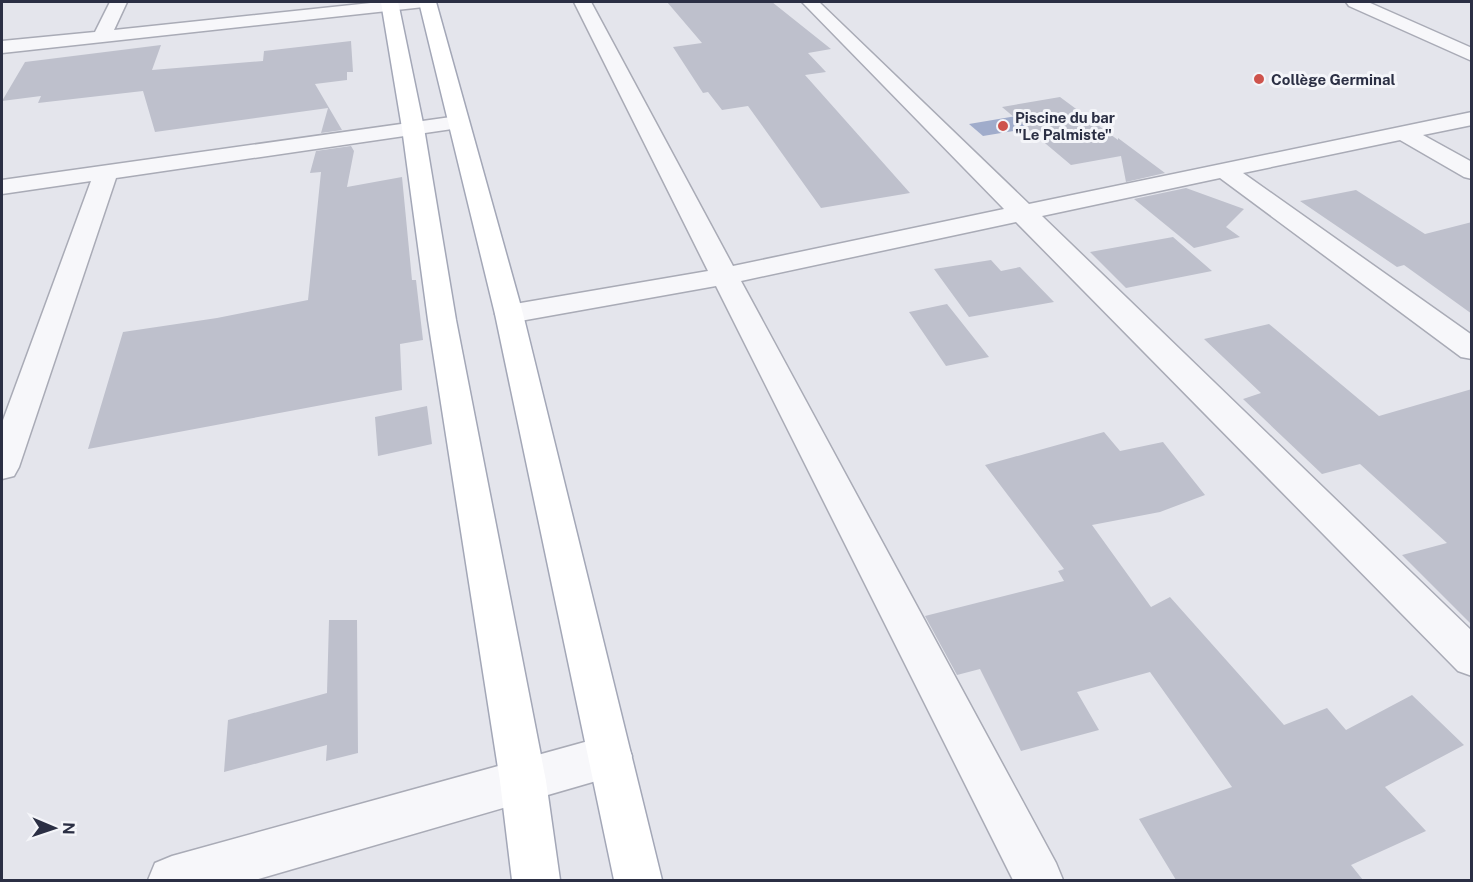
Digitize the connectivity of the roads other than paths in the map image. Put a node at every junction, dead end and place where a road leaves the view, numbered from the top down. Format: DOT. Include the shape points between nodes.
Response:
graph roads {
  1 [pos="118,2"];
  2 [pos="425,2"];
  3 [pos="582,2"];
  4 [pos="810,2"];
  5 [pos="1355,2"];
  6 [pos="389,3"];
  7 [pos="102,37"];
  8 [pos="2,47"];
  9 [pos="1472,55"];
  10 [pos="1472,118"];
  11 [pos="458,122"];
  12 [pos="413,128"];
  13 [pos="1404,133"];
  14 [pos="1225,171"];
  15 [pos="106,172"];
  16 [pos="1472,172"];
  17 [pos="2,187"];
  18 [pos="1024,213"];
  19 [pos="725,276"];
  20 [pos="509,314"];
  21 [pos="1472,350"];
  22 [pos="2,467"];
  23 [pos="1472,658"];
  24 [pos="610,756"];
  25 [pos="523,781"];
  26 [pos="172,880"];
  27 [pos="536,880"];
  28 [pos="638,880"];
  29 [pos="1039,880"];
  1 -- 7 [label="street"];
  2 -- 6 [label="street"];
  2 -- 11 [label="main road"];
  3 -- 19 [label="street"];
  4 -- 18 [label="street"];
  5 -- 9 [label="street"];
  6 -- 7 [label="street"];
  6 -- 12 [label="main road"];
  7 -- 8 [label="street"];
  10 -- 13 [label="street"];
  11 -- 12 [label="street"];
  11 -- 20 [label="main road"];
  12 -- 15 [label="street"];
  12 -- 25 [label="main road" via="442,320"];
  13 -- 14 [label="street"];
  13 -- 16 [label="street"];
  14 -- 18 [label="street"];
  14 -- 21 [label="street"];
  15 -- 17 [label="street"];
  15 -- 22 [label="street"];
  18 -- 19 [label="street"];
  18 -- 23 [label="street"];
  19 -- 20 [label="street"];
  19 -- 29 [label="street"];
  20 -- 24 [label="main road"];
  24 -- 25 [label="street"];
  24 -- 28 [label="main road"];
  25 -- 26 [label="street"];
  25 -- 27 [label="main road"];
}
